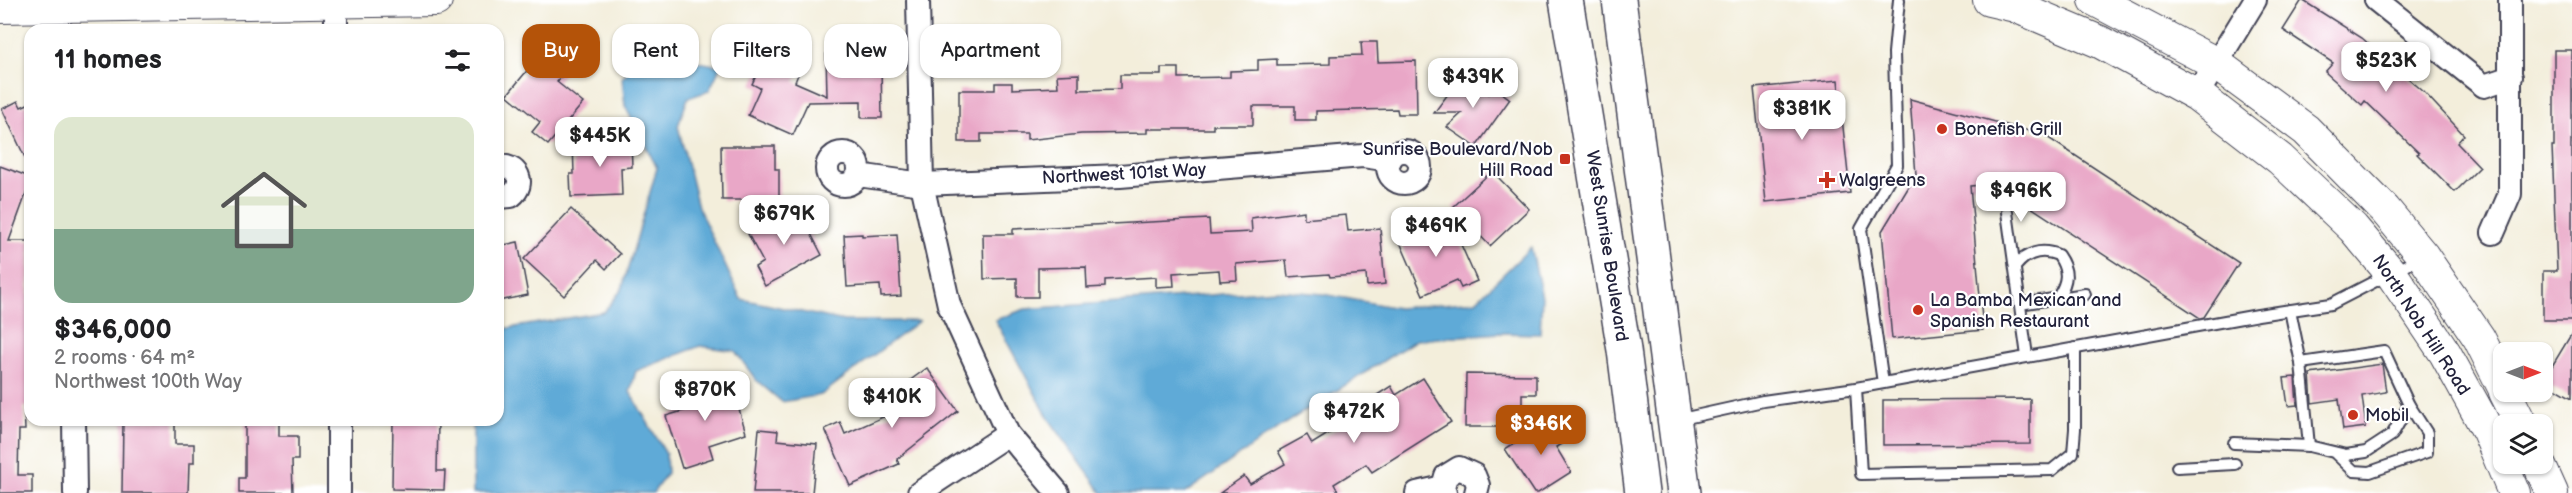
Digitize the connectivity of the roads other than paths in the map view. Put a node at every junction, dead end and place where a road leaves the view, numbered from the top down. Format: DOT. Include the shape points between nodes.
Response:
graph roads {
  1 [pos="436,0"];
  2 [pos="918,0"];
  3 [pos="1566,0"];
  4 [pos="1619,0"];
  5 [pos="1899,0"];
  6 [pos="1989,0"];
  7 [pos="2095,0"];
  8 [pos="2255,0"];
  9 [pos="2376,0"];
  10 [pos="2510,0"];
  11 [pos="0,7"];
  12 [pos="336,11"];
  13 [pos="2215,63"];
  14 [pos="2511,77"];
  15 [pos="2197,95"];
  16 [pos="1390,160"];
  17 [pos="504,166"];
  18 [pos="858,175"];
  19 [pos="922,184"];
  20 [pos="504,197"];
  21 [pos="2007,212"];
  22 [pos="2493,232"];
  23 [pos="2422,256"];
  24 [pos="2015,267"];
  25 [pos="2391,273"];
  26 [pos="2085,294"];
  27 [pos="2058,297"];
  28 [pos="2020,304"];
  29 [pos="2290,310"];
  30 [pos="2075,348"];
  31 [pos="2027,356"];
  32 [pos="2301,363"];
  33 [pos="2493,367"];
  34 [pos="1883,383"];
  35 [pos="1856,388"];
  36 [pos="2409,405"];
  37 [pos="1674,420"];
  38 [pos="74,426"];
  39 [pos="339,426"];
  40 [pos="1008,434"];
  41 [pos="2234,443"];
  42 [pos="2309,446"];
  43 [pos="2334,452"];
  44 [pos="2235,464"];
  45 [pos="2176,467"];
  46 [pos="2543,474"];
  47 [pos="1444,490"];
  48 [pos="75,493"];
  49 [pos="339,493"];
  50 [pos="920,493"];
  51 [pos="1058,493"];
  52 [pos="1417,493"];
  53 [pos="1476,493"];
  54 [pos="1642,493"];
  55 [pos="1684,493"];
  56 [pos="2514,493"];
  57 [pos="2552,493"];
  1 -- 12 [label="main road"];
  2 -- 19 [label="street"];
  3 -- 54 [label="highway, West Sunrise Boulevard" via="1624,350"];
  4 -- 37 [label="highway"];
  5 -- 34 [label="lane" via="1894,53 1897,165 1861,229"];
  6 -- 15 [label="main road, North Nob Hill Road" via="2015,6 2100,42"];
  7 -- 13 [label="main road, North Nob Hill Road"];
  8 -- 13 [label="street"];
  9 -- 14 [label="street" via="2484,86"];
  10 -- 14 [label="street"];
  11 -- 12 [label="main road"];
  13 -- 15 [label="street"];
  13 -- 23 [label="main road, North Nob Hill Road" via="2306,130 2385,210"];
  14 -- 22 [label="street" via="2510,194"];
  15 -- 25 [label="main road, North Nob Hill Road" via="2280,159 2353,228"];
  16 -- 19 [label="street, Northwest 101st Way" via="1363,156 1120,176"];
  17 -- 20 [label="street" via="516,172 520,183 511,196"];
  18 -- 19 [label="street, Northwest 101st Way"];
  19 -- 40 [label="street" via="949,305"];
  21 -- 24 [label="lane"];
  23 -- 25 [label="lane"];
  23 -- 33 [label="main road, North Nob Hill Road" via="2479,338"];
  24 -- 27 [label="lane" via="2021,259 2038,252 2058,255 2067,274"];
  24 -- 28 [label="lane"];
  25 -- 29 [label="lane" via="2331,304"];
  25 -- 56 [label="main road, North Nob Hill Road" via="2445,353 2483,422"];
  26 -- 27 [label="lane"];
  27 -- 28 [label="lane"];
  28 -- 31 [label="lane"];
  29 -- 30 [label="lane"];
  29 -- 32 [label="lane"];
  30 -- 31 [label="lane"];
  30 -- 35 [label="lane" via="2073,453 2052,470 1861,474"];
  31 -- 34 [label="lane"];
  32 -- 36 [label="lane" via="2384,351"];
  32 -- 42 [label="lane"];
  34 -- 35 [label="lane"];
  35 -- 37 [label="lane" via="1763,401"];
  36 -- 43 [label="lane" via="2392,435 2366,452"];
  36 -- 43 [label="lane" via="2427,433 2427,452 2370,472 2354,471"];
  37 -- 55 [label="highway"];
  38 -- 48 [label="street"];
  39 -- 49 [label="street"];
  40 -- 50 [label="street"];
  40 -- 51 [label="street"];
  41 -- 42 [label="lane"];
  42 -- 43 [label="lane"];
  44 -- 45 [label="lane"];
  46 -- 57 [label="main road"];
  47 -- 52 [label="street"];
  47 -- 53 [label="street" via="1450,472 1465,469 1477,479"];
}
